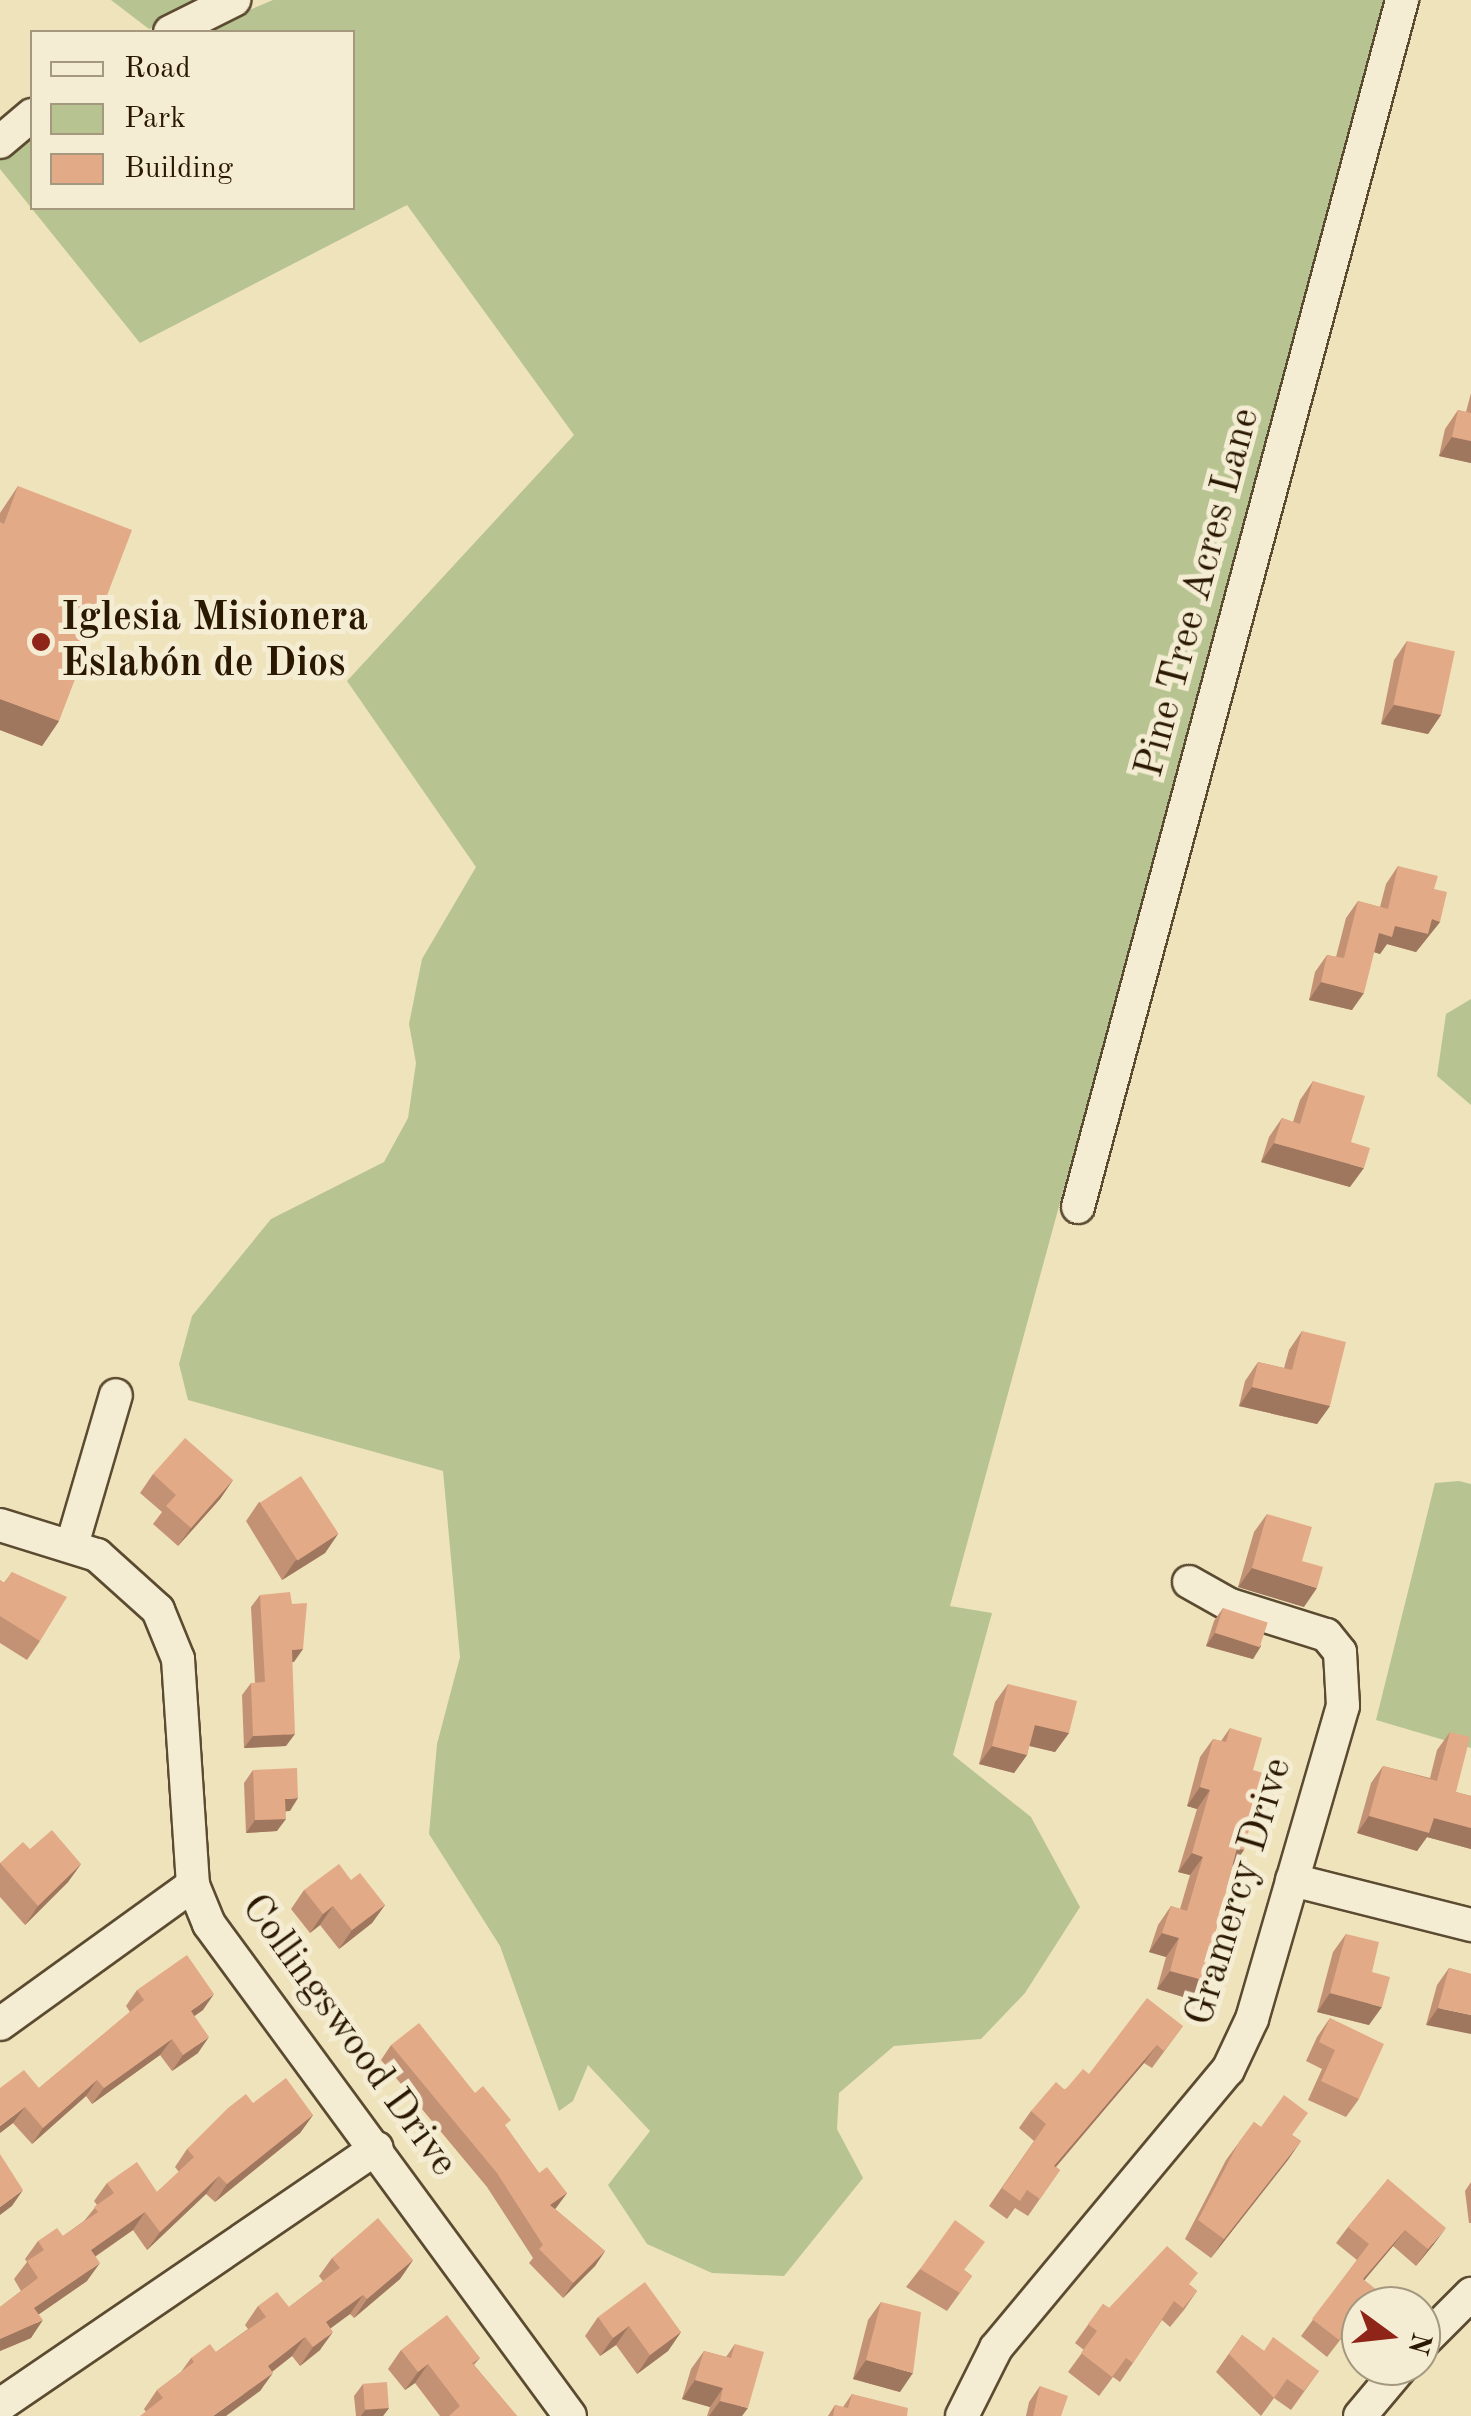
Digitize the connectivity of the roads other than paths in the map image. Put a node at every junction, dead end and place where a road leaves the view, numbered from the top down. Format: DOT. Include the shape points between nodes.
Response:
graph roads {
  1 [pos="234,0"];
  2 [pos="1402,0"];
  3 [pos="174,30"];
  4 [pos="30,117"];
  5 [pos="0,142"];
  6 [pos="1078,1207"];
  7 [pos="116,1394"];
  8 [pos="0,1525"];
  9 [pos="72,1545"];
  10 [pos="1189,1582"];
  11 [pos="1292,1880"];
  12 [pos="193,1885"];
  13 [pos="1471,1925"];
  14 [pos="0,2024"];
  15 [pos="377,2148"];
  16 [pos="1471,2294"];
  17 [pos="1441,2324"];
  18 [pos="1385,2386"];
  19 [pos="0,2406"];
  20 [pos="570,2416"];
  21 [pos="962,2416"];
  22 [pos="1360,2416"];
  1 -- 3 [label="street"];
  2 -- 6 [label="street, Pine Tree Acres Lane"];
  4 -- 5 [label="street"];
  7 -- 9 [label="street"];
  8 -- 9 [label="street, Collingswood Drive"];
  9 -- 12 [label="street, Collingswood Drive" via="130,1578 158,1610 178,1659"];
  10 -- 11 [label="street, Gramercy Drive" via="1230,1605 1326,1635 1340,1652 1343,1706"];
  11 -- 13 [label="street"];
  11 -- 21 [label="street, Gramercy Drive" via="1252,2019 1228,2070 996,2348"];
  12 -- 14 [label="street"];
  12 -- 15 [label="street, Collingswood Drive" via="209,1924"];
  15 -- 19 [label="street"];
  15 -- 20 [label="street, Collingswood Drive"];
  16 -- 17 [label="street"];
  18 -- 22 [label="street"];
}
